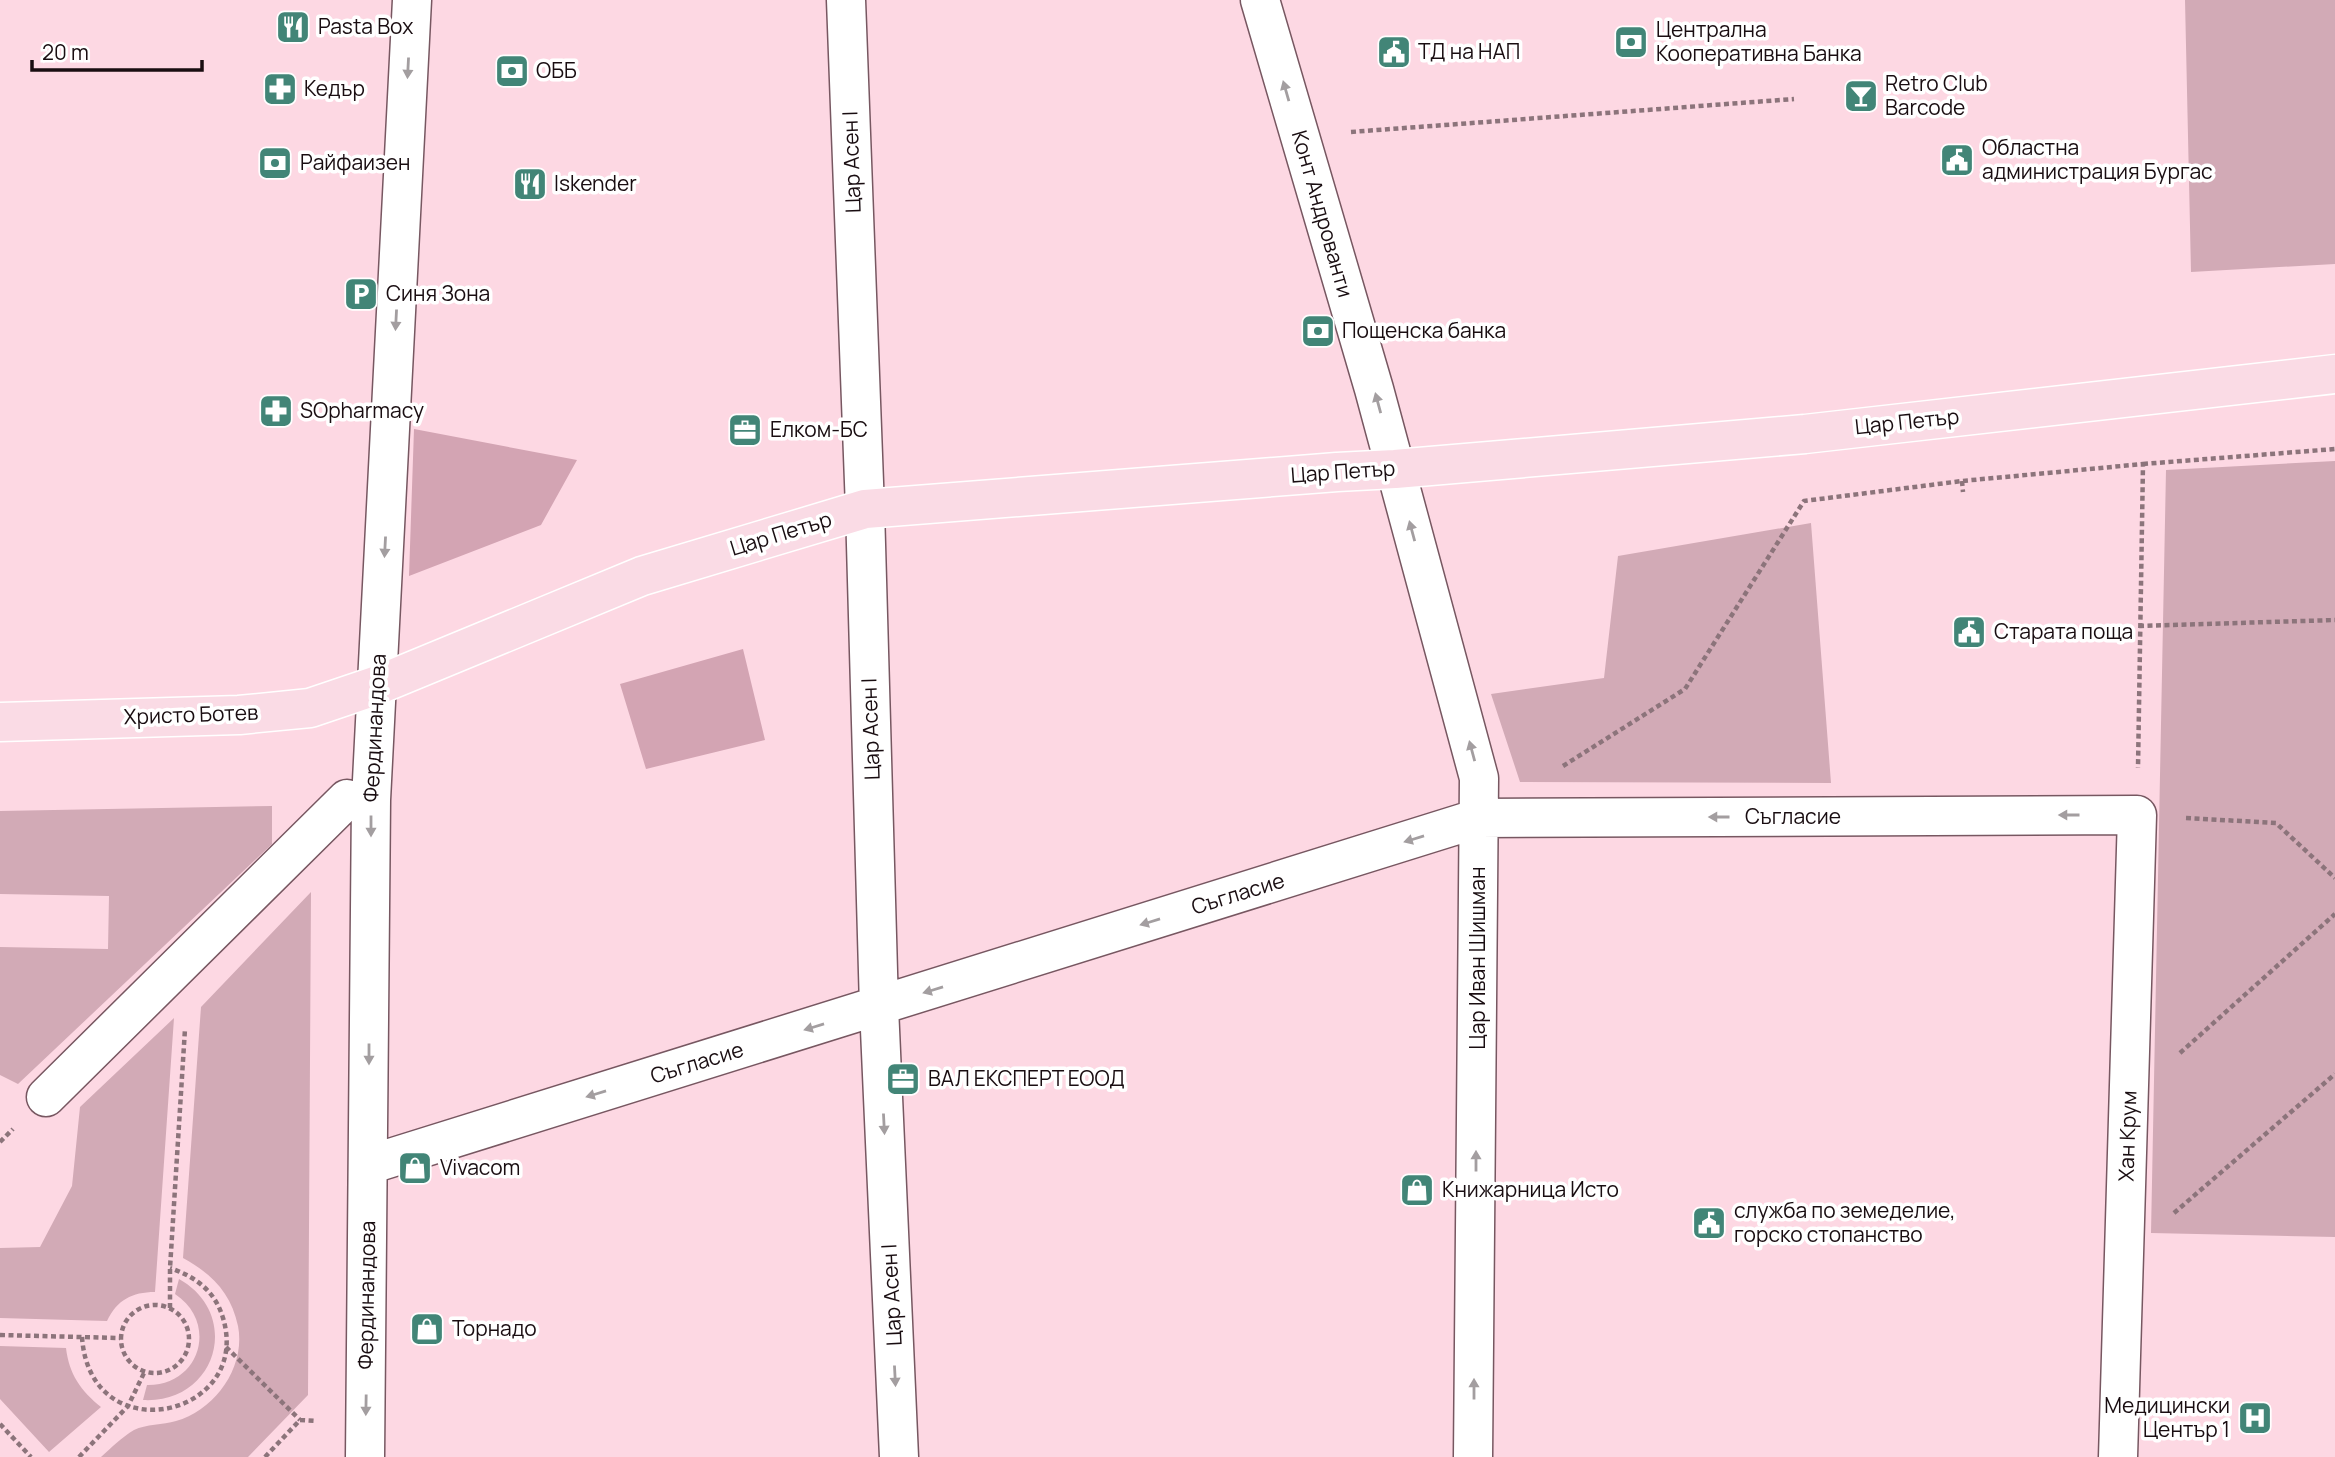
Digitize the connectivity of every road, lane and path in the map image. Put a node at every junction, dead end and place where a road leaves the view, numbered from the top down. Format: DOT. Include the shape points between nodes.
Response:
graph roads {
  1 [pos="412,0"];
  2 [pos="846,0"];
  3 [pos="1260,0"];
  4 [pos="1794,99"];
  5 [pos="1299,136"];
  6 [pos="2335,374"];
  7 [pos="2335,449"];
  8 [pos="2143,464"];
  9 [pos="1395,469"];
  10 [pos="1962,481"];
  11 [pos="1963,492"];
  12 [pos="865,509"];
  13 [pos="2335,620"];
  14 [pos="2139,626"];
  15 [pos="378,685"];
  16 [pos="0,722"];
  17 [pos="1559,768"];
  18 [pos="347,799"];
  19 [pos="2137,815"];
  20 [pos="1479,818"];
  21 [pos="2335,878"];
  22 [pos="2335,914"];
  23 [pos="189,955"];
  24 [pos="879,1007"];
  25 [pos="2335,1074"];
  26 [pos="46,1097"];
  27 [pos="2129,1097"];
  28 [pos="368,1165"];
  29 [pos="2124,1257"];
  30 [pos="170,1268"];
  31 [pos="170,1308"];
  32 [pos="0,1335"];
  33 [pos="82,1337"];
  34 [pos="120,1338"];
  35 [pos="225,1347"];
  36 [pos="145,1371"];
  37 [pos="128,1406"];
  38 [pos="300,1420"];
  39 [pos="316,1421"];
  40 [pos="0,1424"];
  41 [pos="31,1457"];
  42 [pos="79,1457"];
  43 [pos="265,1457"];
  44 [pos="365,1457"];
  45 [pos="899,1457"];
  46 [pos="1473,1457"];
  47 [pos="2118,1457"];
  1 -- 15 [label="street, Фердинандова, one-way"];
  2 -- 12 [label="street, Цар Асен I"];
  5 -- 3 [label="street, Конт Андрованти, one-way"];
  4 -- 5 [label="path"];
  9 -- 5 [label="street, Конт Андрованти, one-way"];
  6 -- 9 [label="main road, Цар Петър" via="1805,433"];
  7 -- 8 [label="path"];
  8 -- 10 [label="path"];
  8 -- 14 [label="path"];
  9 -- 12 [label="main road, Цар Петър"];
  20 -- 9 [label="street, Цар Иван Шишман, one-way" via="1479,778"];
  10 -- 11 [label="path"];
  10 -- 17 [label="path" via="1804,501 1685,689"];
  12 -- 15 [label="main road, Цар Петър" via="642,576"];
  12 -- 24 [label="street, Цар Асен I"];
  13 -- 14 [label="path"];
  14 -- 19 [label="path"];
  15 -- 16 [label="main road, Христо Ботев" via="310,708 261,713"];
  15 -- 28 [label="street, Фердинандова, one-way" via="371,800"];
  18 -- 23 [label="street"];
  19 -- 20 [label="street, Съгласие, one-way"];
  19 -- 21 [label="path" via="2276,823"];
  19 -- 27 [label="street, Хан Крум"];
  20 -- 24 [label="street, Съгласие, one-way"];
  46 -- 20 [label="street, Цар Иван Шишман, one-way"];
  22 -- 27 [label="path"];
  23 -- 26 [label="street"];
  23 -- 30 [label="path"];
  24 -- 28 [label="street, Съгласие, one-way"];
  24 -- 45 [label="street, Цар Асен I, one-way"];
  25 -- 29 [label="path"];
  27 -- 29 [label="street, Хан Крум"];
  28 -- 44 [label="street, Фердинандова, one-way"];
  29 -- 47 [label="street, Хан Крум"];
  30 -- 31 [label="path"];
  30 -- 35 [label="path" via="194,1278 212,1296 223,1320"];
  31 -- 34 [label="path" via="146,1305 136,1310 127,1318"];
  31 -- 36 [label="path" via="186,1325 188,1349 173,1367"];
  32 -- 33 [label="path"];
  33 -- 34 [label="path"];
  33 -- 37 [label="path" via="94,1379"];
  34 -- 36 [label="path" via="129,1362"];
  35 -- 37 [label="path" via="219,1372 191,1401 167,1410"];
  35 -- 38 [label="path"];
  36 -- 37 [label="path"];
  37 -- 42 [label="path"];
  38 -- 39 [label="path"];
  38 -- 43 [label="path"];
  40 -- 41 [label="path"];
}
